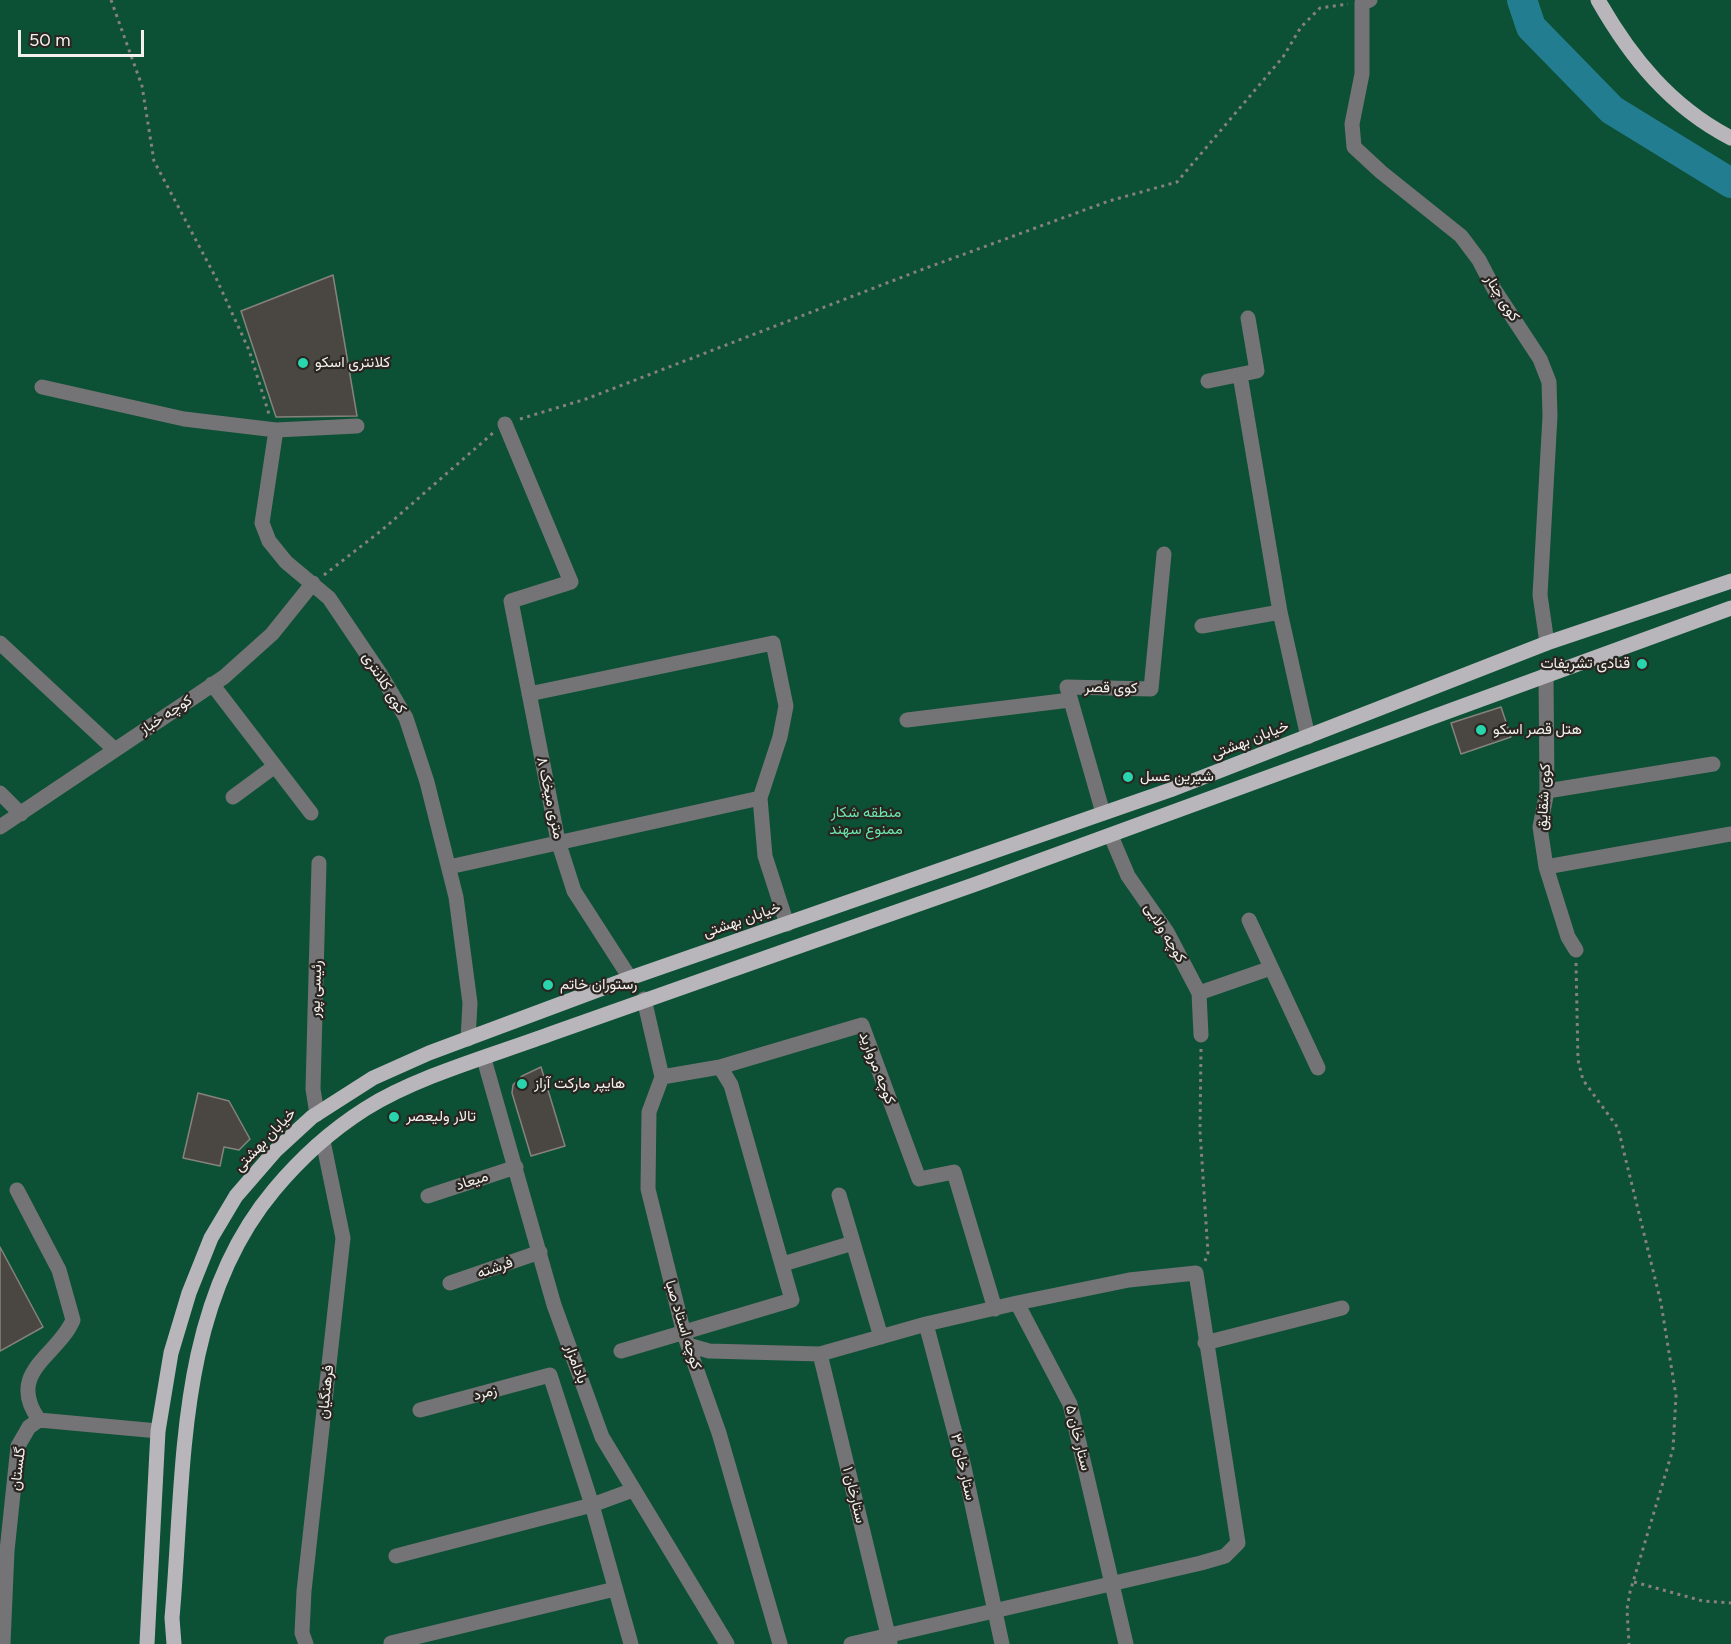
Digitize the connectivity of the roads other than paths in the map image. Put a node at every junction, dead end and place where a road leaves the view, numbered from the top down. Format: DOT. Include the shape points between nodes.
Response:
graph roads {
  1 [pos="1598,0"];
  2 [pos="1366,1"];
  3 [pos="1731,138"];
  4 [pos="1248,318"];
  5 [pos="1240,375"];
  6 [pos="1208,381"];
  7 [pos="42,387"];
  8 [pos="505,424"];
  9 [pos="357,426"];
  10 [pos="276,430"];
  11 [pos="1164,554"];
  12 [pos="1731,581"];
  13 [pos="313,583"];
  14 [pos="1731,608"];
  15 [pos="1280,612"];
  16 [pos="1202,626"];
  17 [pos="0,643"];
  18 [pos="1547,643"];
  19 [pos="1546,674"];
  20 [pos="212,684"];
  21 [pos="529,694"];
  22 [pos="1070,700"];
  23 [pos="907,720"];
  24 [pos="1308,737"];
  25 [pos="114,749"];
  26 [pos="1713,764"];
  27 [pos="275,766"];
  28 [pos="1547,791"];
  29 [pos="0,793"];
  30 [pos="233,797"];
  31 [pos="760,798"];
  32 [pos="21,813"];
  33 [pos="311,813"];
  34 [pos="1103,813"];
  35 [pos="0,827"];
  36 [pos="1731,834"];
  37 [pos="1111,836"];
  38 [pos="558,841"];
  39 [pos="320,863"];
  40 [pos="449,867"];
  41 [pos="1546,867"];
  42 [pos="1249,920"];
  43 [pos="787,924"];
  44 [pos="1576,950"];
  45 [pos="1271,968"];
  46 [pos="630,978"];
  47 [pos="1199,993"];
  48 [pos="644,999"];
  49 [pos="490,1031"];
  50 [pos="1201,1035"];
  51 [pos="465,1040"];
  52 [pos="499,1053"];
  53 [pos="484,1059"];
  54 [pos="469,1064"];
  55 [pos="720,1067"];
  56 [pos="1318,1068"];
  57 [pos="662,1077"];
  58 [pos="317,1114"];
  59 [pos="324,1141"];
  60 [pos="516,1167"];
  61 [pos="17,1190"];
  62 [pos="839,1195"];
  63 [pos="428,1196"];
  64 [pos="853,1244"];
  65 [pos="540,1252"];
  66 [pos="783,1264"];
  67 [pos="450,1283"];
  68 [pos="1017,1303"];
  69 [pos="1342,1308"];
  70 [pos="995,1309"];
  71 [pos="926,1324"];
  72 [pos="880,1337"];
  73 [pos="686,1340"];
  74 [pos="1205,1343"];
  75 [pos="621,1351"];
  76 [pos="820,1354"];
  77 [pos="420,1410"];
  78 [pos="39,1420"];
  79 [pos="158,1431"];
  80 [pos="633,1490"];
  81 [pos="592,1505"];
  82 [pos="396,1556"];
  83 [pos="1113,1583"];
  84 [pos="615,1589"];
  85 [pos="994,1611"];
  86 [pos="889,1640"];
  87 [pos="391,1643"];
  88 [pos="3,1644"];
  89 [pos="147,1644"];
  90 [pos="174,1644"];
  91 [pos="306,1644"];
  92 [pos="631,1644"];
  93 [pos="727,1644"];
  94 [pos="780,1644"];
  95 [pos="851,1644"];
  96 [pos="1002,1644"];
  97 [pos="1126,1644"];
  1 -- 3 [label="main road" via="1639,64 1654,80 1706,124"];
  2 -- 18 [label="street, کوی چنار" via="1362,74 1352,124 1354,147 1461,236 1540,359 1549,382 1540,595"];
  4 -- 5 [label="street" via="1257,371"];
  5 -- 6 [label="street"];
  5 -- 15 [label="street"];
  7 -- 10 [label="street" via="184,419"];
  8 -- 21 [label="street, ۸ متری میخک" via="571,582 511,601"];
  9 -- 10 [label="street"];
  10 -- 13 [label="street, کوی کلانتری" via="262,523 269,541 286,562"];
  11 -- 22 [label="street, کوی قصر" via="1151,689 1067,687"];
  12 -- 18 [label="main road, خیابان بهشتی"];
  13 -- 20 [label="street, کوچه خباز" via="272,634"];
  13 -- 40 [label="street, کوی کلانتری" via="351,629 406,718"];
  14 -- 19 [label="main road"];
  15 -- 16 [label="street"];
  15 -- 24 [label="street"];
  17 -- 25 [label="street"];
  18 -- 24 [label="main road, خیابان بهشتی"];
  19 -- 28 [label="street, کوی شقایق"];
  19 -- 37 [label="main road"];
  20 -- 25 [label="street, کوچه خباز"];
  20 -- 27 [label="street"];
  21 -- 31 [label="street" via="773,643 786,706"];
  21 -- 38 [label="street, ۸ متری میخک"];
  22 -- 23 [label="street"];
  22 -- 34 [label="street, کوی قصر"];
  24 -- 34 [label="main road, خیابان بهشتی"];
  25 -- 32 [label="street, کوچه خباز"];
  26 -- 28 [label="street"];
  27 -- 30 [label="street"];
  27 -- 33 [label="street"];
  28 -- 41 [label="street, کوی شقایق" via="1540,827"];
  29 -- 32 [label="street"];
  31 -- 38 [label="street"];
  31 -- 43 [label="street" via="765,856"];
  32 -- 35 [label="street, کوچه خباز"];
  34 -- 43 [label="main road, خیابان بهشتی"];
  36 -- 41 [label="street"];
  37 -- 47 [label="street, کوچه ولایی" via="1128,876 1167,932"];
  37 -- 48 [label="main road"];
  38 -- 40 [label="street"];
  38 -- 46 [label="street, ۸ متری میخک" via="574,891"];
  39 -- 58 [label="street, رئیسی پور" via="313,1089"];
  40 -- 51 [label="street, کوی کلانتری" via="470,1003"];
  41 -- 44 [label="street, کوی شقایق" via="1568,937"];
  42 -- 45 [label="street"];
  43 -- 46 [label="main road, خیابان بهشتی"];
  45 -- 47 [label="street"];
  45 -- 56 [label="street"];
  46 -- 49 [label="main road, خیابان بهشتی"];
  47 -- 50 [label="street, کوچه ولایی"];
  48 -- 52 [label="main road"];
  48 -- 57 [label="street"];
  49 -- 51 [label="main road, خیابان بهشتی"];
  49 -- 52 [label="main road" via="505,1036 505,1047"];
  51 -- 54 [label="main road" via="455,1055 460,1063"];
  51 -- 58 [label="main road, خیابان بهشتی" via="373,1078"];
  52 -- 53 [label="main road"];
  53 -- 54 [label="main road"];
  53 -- 60 [label="street, بادامزار"];
  54 -- 59 [label="main road" via="366,1108"];
  55 -- 57 [label="street"];
  55 -- 66 [label="street" via="731,1085"];
  55 -- 70 [label="street, کوچه مروارید" via="862,1026 919,1179 954,1172"];
  57 -- 73 [label="street, کوچه استاد صبا" via="649,1112 648,1189"];
  58 -- 79 [label="main road, خیابان بهشتی" via="275,1150 236,1196 211,1238 171,1353"];
  59 -- 90 [label="main road" via="275,1188 245,1229 222,1275 200,1337 185,1450 172,1618"];
  59 -- 91 [label="street, فرهنگیان" via="343,1238 304,1592 302,1633"];
  60 -- 63 [label="street, میعاد"];
  60 -- 65 [label="street, بادامزار"];
  61 -- 78 [label="street" via="59,1270 74,1320 67,1334 36,1365 29,1380 27,1389"];
  62 -- 64 [label="street"];
  64 -- 66 [label="street"];
  64 -- 72 [label="street"];
  65 -- 67 [label="street, فرشته"];
  65 -- 80 [label="street, بادامزار" via="554,1305 602,1437"];
  66 -- 73 [label="street" via="792,1300"];
  68 -- 70 [label="street"];
  68 -- 74 [label="street" via="1130,1280 1196,1273"];
  68 -- 83 [label="street, ستار خان ۵" via="1070,1404"];
  69 -- 74 [label="street"];
  70 -- 71 [label="street"];
  71 -- 72 [label="street"];
  71 -- 85 [label="street, ستار خان ۳" via="964,1467"];
  72 -- 76 [label="street"];
  73 -- 75 [label="street"];
  73 -- 76 [label="street" via="709,1351"];
  73 -- 94 [label="street, کوچه استاد صبا" via="719,1433"];
  74 -- 83 [label="street" via="1238,1543 1225,1556"];
  76 -- 86 [label="street, ستارخان ۱"];
  77 -- 81 [label="street, زمرد" via="550,1375"];
  78 -- 79 [label="street"];
  78 -- 88 [label="street, گلستان" via="29,1427 18,1446 7,1551"];
  79 -- 89 [label="main road, خیابان بهشتی"];
  80 -- 81 [label="street"];
  80 -- 93 [label="street, بادامزار"];
  81 -- 82 [label="street"];
  81 -- 84 [label="street"];
  83 -- 85 [label="street"];
  83 -- 97 [label="street, ستار خان ۵"];
  84 -- 87 [label="street"];
  84 -- 92 [label="street"];
  85 -- 86 [label="street"];
  85 -- 96 [label="street, ستار خان ۳"];
  86 -- 95 [label="street"];
}
